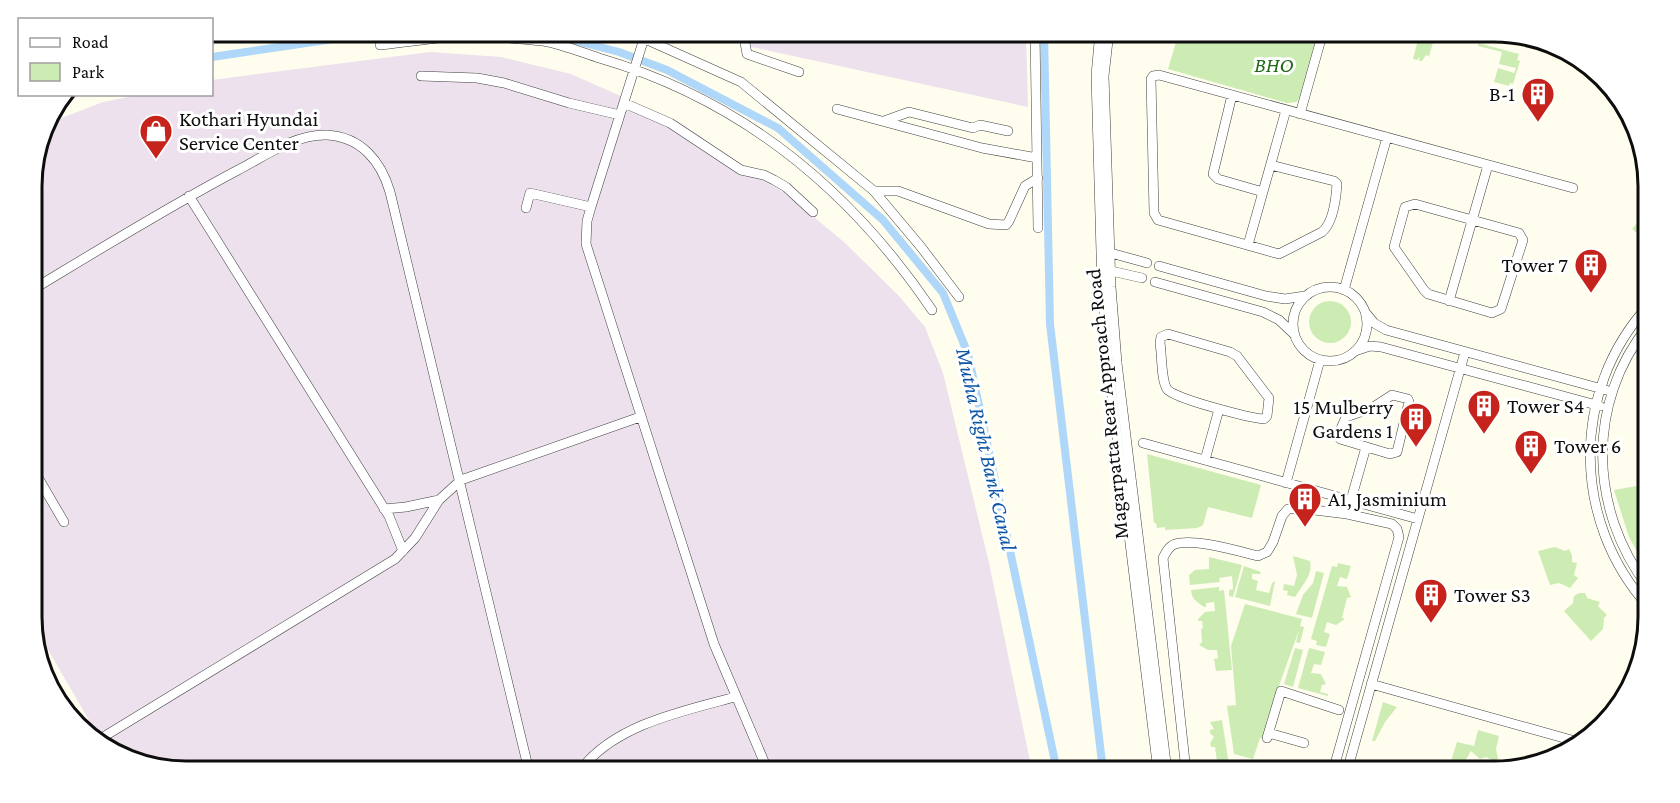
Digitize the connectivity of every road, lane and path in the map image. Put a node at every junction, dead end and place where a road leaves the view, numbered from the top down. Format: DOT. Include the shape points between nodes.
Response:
graph roads {
  1 [pos="408,42"];
  2 [pos="545,42"];
  3 [pos="643,42"];
  4 [pos="651,42"];
  5 [pos="745,42"];
  6 [pos="1035,42"];
  7 [pos="1099,42"];
  8 [pos="1107,42"];
  9 [pos="1320,42"];
  10 [pos="380,45"];
  11 [pos="635,65"];
  12 [pos="799,72"];
  13 [pos="421,76"];
  14 [pos="1232,95"];
  15 [pos="624,103"];
  16 [pos="837,109"];
  17 [pos="1286,110"];
  18 [pos="1300,114"];
  19 [pos="620,115"];
  20 [pos="882,122"];
  21 [pos="1008,131"];
  22 [pos="1384,136"];
  23 [pos="1038,158"];
  24 [pos="1270,165"];
  25 [pos="1488,165"];
  26 [pos="1038,178"];
  27 [pos="1573,188"];
  28 [pos="874,191"];
  29 [pos="1263,192"];
  30 [pos="189,196"];
  31 [pos="591,207"];
  32 [pos="526,208"];
  33 [pos="813,212"];
  34 [pos="1472,221"];
  35 [pos="1038,228"];
  36 [pos="1248,246"];
  37 [pos="1105,252"];
  38 [pos="1147,263"];
  39 [pos="1159,266"];
  40 [pos="1106,269"];
  41 [pos="1142,278"];
  42 [pos="1155,282"];
  43 [pos="42,284"];
  44 [pos="1344,290"];
  45 [pos="1305,296"];
  46 [pos="959,297"];
  47 [pos="1449,301"];
  48 [pos="932,310"];
  49 [pos="1365,312"];
  50 [pos="1638,320"];
  51 [pos="1295,335"];
  52 [pos="1638,341"];
  53 [pos="1355,351"];
  54 [pos="1465,352"];
  55 [pos="1320,360"];
  56 [pos="1461,368"];
  57 [pos="1600,388"];
  58 [pos="1612,392"];
  59 [pos="1595,405"];
  60 [pos="1608,408"];
  61 [pos="1219,409"];
  62 [pos="640,417"];
  63 [pos="1143,443"];
  64 [pos="1366,447"];
  65 [pos="1205,460"];
  66 [pos="460,480"];
  67 [pos="1286,483"];
  68 [pos="42,484"];
  69 [pos="439,500"];
  70 [pos="1350,500"];
  71 [pos="384,509"];
  72 [pos="1347,514"];
  73 [pos="1418,519"];
  74 [pos="64,522"];
  75 [pos="403,550"];
  76 [pos="1638,571"];
  77 [pos="1638,594"];
  78 [pos="1371,684"];
  79 [pos="735,697"];
  80 [pos="1339,710"];
  81 [pos="1348,717"];
  82 [pos="1361,720"];
  83 [pos="105,736"];
  84 [pos="1570,740"];
  85 [pos="1304,743"];
  86 [pos="528,761"];
  87 [pos="589,761"];
  88 [pos="764,761"];
  89 [pos="1157,761"];
  90 [pos="1166,761"];
  91 [pos="1185,761"];
  92 [pos="1336,761"];
  93 [pos="1350,761"];
  1 -- 10 [label="street"];
  2 -- 11 [label="street"];
  3 -- 11 [label="street"];
  4 -- 28 [label="street" via="741,82"];
  5 -- 12 [label="street" via="747,54"];
  6 -- 23 [label="street"];
  7 -- 37 [label="street, Magarpatta Rear Approach Road" via="1095,75"];
  8 -- 37 [label="street, Magarpatta Rear Approach Road"];
  9 -- 18 [label="street"];
  11 -- 15 [label="street"];
  11 -- 48 [label="street" via="748,124 802,166 857,214"];
  13 -- 19 [label="street" via="504,83"];
  14 -- 17 [label="street"];
  14 -- 29 [label="street" via="1213,174 1218,179"];
  14 -- 36 [label="street" via="1159,75 1151,79 1154,213 1163,222"];
  15 -- 19 [label="street"];
  15 -- 33 [label="street" via="670,123 741,170 774,180"];
  16 -- 20 [label="street"];
  17 -- 18 [label="street"];
  17 -- 24 [label="street"];
  18 -- 22 [label="street"];
  19 -- 31 [label="street"];
  20 -- 21 [label="street" via="909,112 973,128 980,125"];
  20 -- 23 [label="street"];
  22 -- 25 [label="street"];
  22 -- 44 [label="street"];
  23 -- 26 [label="street"];
  24 -- 29 [label="street"];
  24 -- 36 [label="street" via="1334,181 1337,189 1330,220 1322,232 1286,252 1272,253"];
  25 -- 27 [label="street"];
  25 -- 34 [label="street"];
  26 -- 28 [label="street" via="1025,186 1009,221 1000,226 898,191"];
  26 -- 35 [label="street"];
  28 -- 46 [label="street"];
  29 -- 36 [label="street"];
  30 -- 43 [label="street"];
  30 -- 66 [label="street" via="303,138 338,137 364,148 374,157 390,192"];
  30 -- 71 [label="street"];
  31 -- 32 [label="street" via="530,193"];
  31 -- 62 [label="street" via="586,235 588,254"];
  34 -- 47 [label="street"];
  34 -- 47 [label="street" via="1519,233 1523,240 1501,309 1492,313"];
  34 -- 47 [label="street" via="1409,205 1395,240 1394,247 1424,290"];
  37 -- 38 [label="street"];
  37 -- 40 [label="street, Magarpatta Rear Approach Road"];
  39 -- 45 [label="street" via="1266,296"];
  40 -- 41 [label="street"];
  40 -- 89 [label="street, Magarpatta Rear Approach Road" via="1108,364"];
  40 -- 90 [label="street, Magarpatta Rear Approach Road"];
  42 -- 51 [label="street" via="1263,312 1280,320"];
  44 -- 45 [label="street" via="1323,287"];
  44 -- 49 [label="street" via="1361,303"];
  45 -- 51 [label="street" via="1294,314"];
  49 -- 53 [label="street" via="1366,333"];
  49 -- 54 [label="street" via="1386,330"];
  50 -- 57 [label="street" via="1619,346"];
  51 -- 55 [label="street" via="1306,352"];
  52 -- 58 [label="street"];
  53 -- 55 [label="street" via="1336,360"];
  53 -- 56 [label="street" via="1381,347"];
  54 -- 56 [label="street"];
  54 -- 57 [label="street"];
  55 -- 67 [label="street"];
  56 -- 59 [label="street"];
  56 -- 73 [label="street"];
  57 -- 58 [label="street"];
  57 -- 59 [label="street"];
  58 -- 60 [label="street"];
  59 -- 60 [label="street"];
  59 -- 77 [label="street" via="1589,459 1595,507 1615,559"];
  60 -- 76 [label="street" via="1603,478 1623,547"];
  61 -- 61 [label="street" via="1170,393 1161,337 1168,334 1230,352 1269,398 1268,416 1264,418"];
  61 -- 65 [label="street"];
  62 -- 66 [label="street"];
  62 -- 79 [label="street"];
  63 -- 65 [label="street"];
  64 -- 64 [label="street" via="1396,452 1410,406 1408,399 1392,395 1343,420 1340,439"];
  64 -- 70 [label="street"];
  65 -- 67 [label="street"];
  66 -- 69 [label="street"];
  66 -- 86 [label="street"];
  67 -- 70 [label="street"];
  68 -- 74 [label="street"];
  69 -- 71 [label="street"];
  69 -- 75 [label="street"];
  70 -- 72 [label="street"];
  70 -- 73 [label="street"];
  71 -- 75 [label="street"];
  72 -- 81 [label="street" via="1392,524 1399,537"];
  72 -- 91 [label="street" via="1288,509 1267,552 1258,556 1196,543 1175,544 1166,550 1164,569"];
  73 -- 78 [label="street"];
  75 -- 83 [label="street" via="383,567"];
  78 -- 82 [label="street"];
  78 -- 84 [label="street"];
  79 -- 87 [label="street" via="672,714 602,747"];
  79 -- 88 [label="street"];
  80 -- 85 [label="street" via="1281,691 1268,735"];
  81 -- 82 [label="street"];
  81 -- 92 [label="street"];
  82 -- 93 [label="street"];
}
